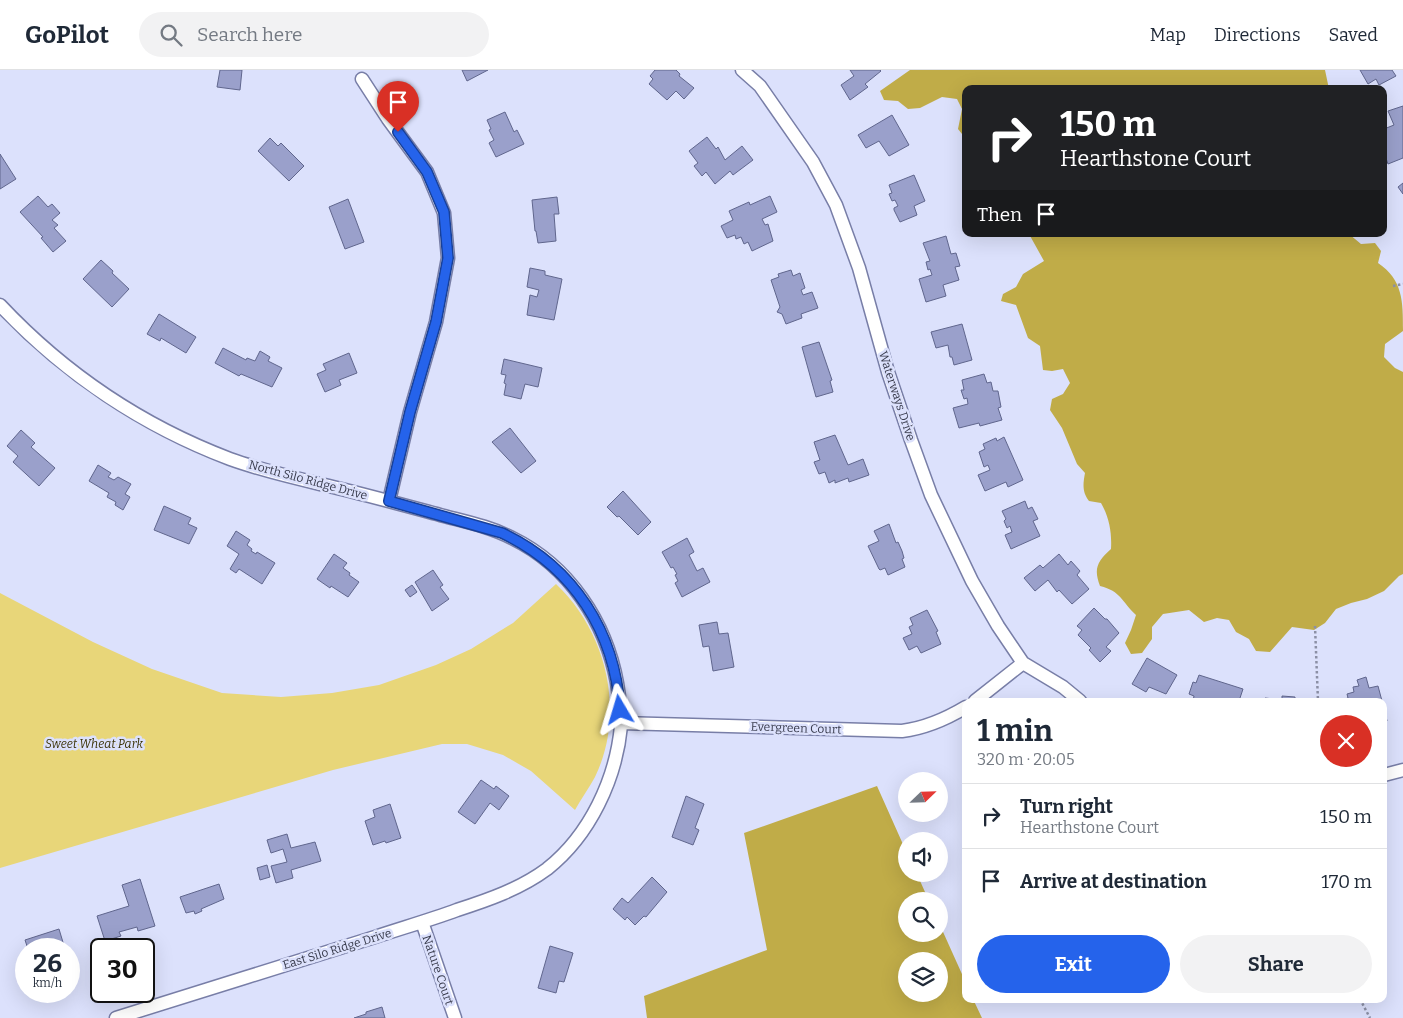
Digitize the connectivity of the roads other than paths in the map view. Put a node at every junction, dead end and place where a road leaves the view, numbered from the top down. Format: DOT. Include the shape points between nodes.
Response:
graph roads {
  1 [pos="742,70"];
  2 [pos="362,79"];
  3 [pos="0,305"];
  4 [pos="389,501"];
  5 [pos="1023,663"];
  6 [pos="979,698"];
  7 [pos="1076,698"];
  8 [pos="962,709"];
  9 [pos="621,722"];
  10 [pos="1403,770"];
  11 [pos="1387,774"];
  12 [pos="551,865"];
  13 [pos="422,922"];
  14 [pos="116,1018"];
  15 [pos="454,1018"];
  1 -- 5 [label="street, Waterways Drive" via="760,86 813,162 836,205 859,268 888,372 931,495 972,581"];
  2 -- 4 [label="street" via="427,172 444,212 448,258 436,322"];
  3 -- 4 [label="street, North Silo Ridge Drive" via="87,382 155,426 231,459"];
  4 -- 9 [label="street, North Silo Ridge Drive" via="502,533 533,551 566,578 592,614 612,659"];
  5 -- 6 [label="street"];
  5 -- 7 [label="street, Waterways Drive"];
  8 -- 9 [label="street, Evergreen Court" via="940,721 902,731"];
  9 -- 12 [label="street, North Silo Ridge Drive" via="613,770 598,804 567,850"];
  10 -- 11 [label="street"];
  12 -- 13 [label="street, East Silo Ridge Drive" via="512,890"];
  13 -- 14 [label="street, East Silo Ridge Drive"];
  13 -- 15 [label="street, Nature Court"];
}
